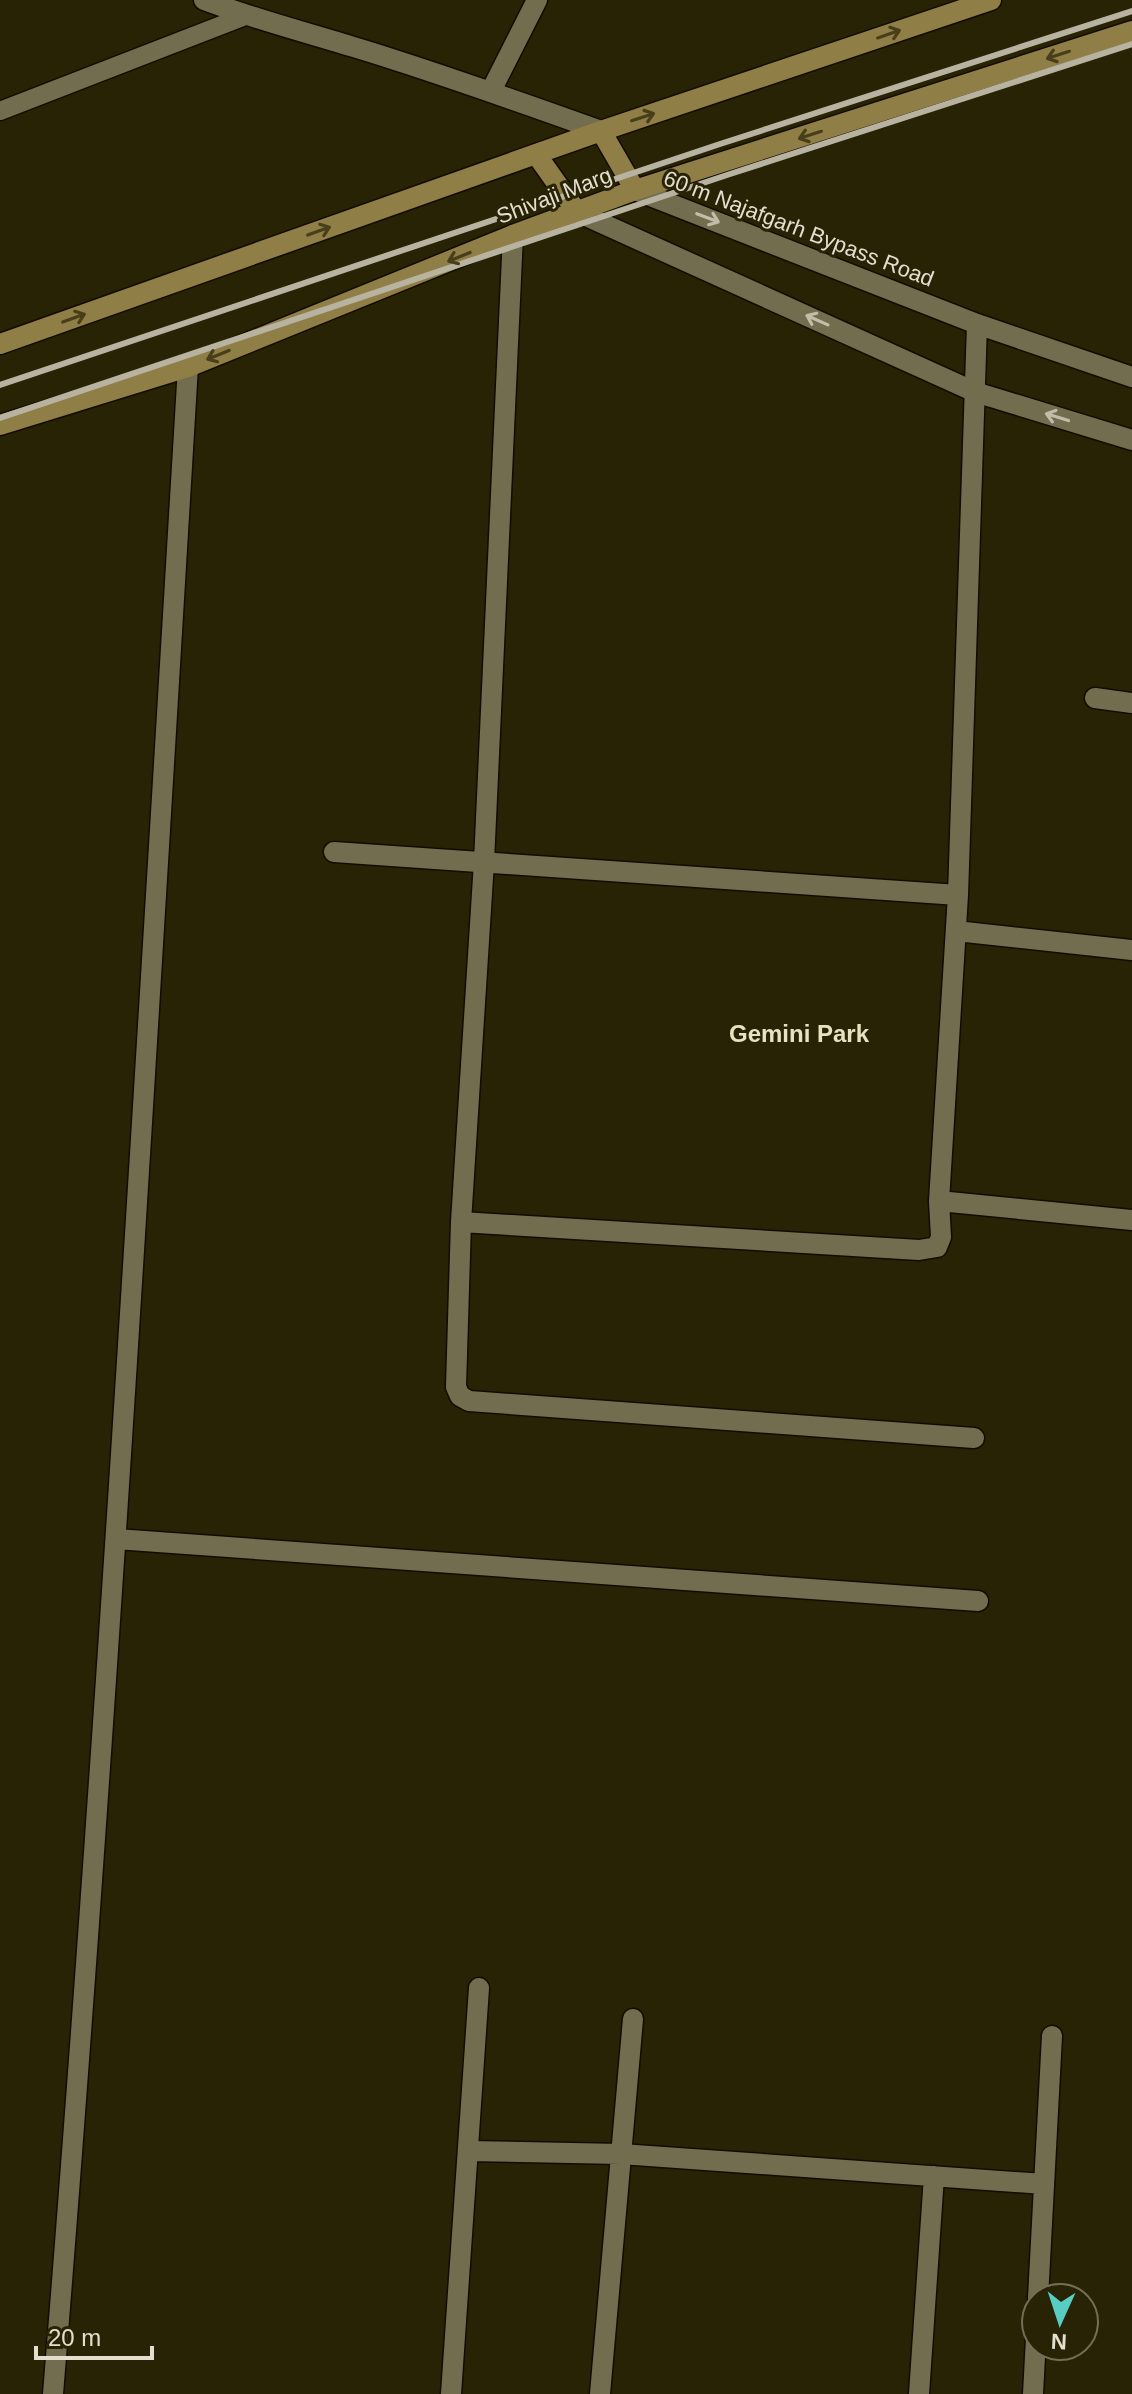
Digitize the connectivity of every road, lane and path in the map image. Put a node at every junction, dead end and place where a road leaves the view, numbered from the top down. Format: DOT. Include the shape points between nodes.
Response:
graph roads {
  1 [pos="204,0"];
  2 [pos="537,0"];
  3 [pos="991,0"];
  4 [pos="245,16"];
  5 [pos="1132,31"];
  6 [pos="491,91"];
  7 [pos="0,111"];
  8 [pos="601,131"];
  9 [pos="536,154"];
  10 [pos="635,190"];
  11 [pos="577,212"];
  12 [pos="513,235"];
  13 [pos="977,324"];
  14 [pos="0,344"];
  15 [pos="188,367"];
  16 [pos="1132,377"];
  17 [pos="975,392"];
  18 [pos="0,425"];
  19 [pos="1132,440"];
  20 [pos="1095,698"];
  21 [pos="1132,703"];
  22 [pos="334,852"];
  23 [pos="484,862"];
  24 [pos="958,895"];
  25 [pos="956,931"];
  26 [pos="1132,950"];
  27 [pos="939,1201"];
  28 [pos="1132,1220"];
  29 [pos="461,1222"];
  30 [pos="974,1438"];
  31 [pos="116,1539"];
  32 [pos="978,1601"];
  33 [pos="479,1988"];
  34 [pos="633,2019"];
  35 [pos="1052,2036"];
  36 [pos="468,2151"];
  37 [pos="621,2154"];
  38 [pos="934,2176"];
  39 [pos="1044,2184"];
  40 [pos="1039,2282"];
  41 [pos="1035,2362"];
  42 [pos="53,2394"];
  43 [pos="451,2394"];
  44 [pos="600,2394"];
  45 [pos="919,2394"];
  46 [pos="1033,2394"];
  1 -- 4 [label="street"];
  2 -- 6 [label="street"];
  8 -- 3 [label="main road, Shivaji Marg, one-way"];
  4 -- 6 [label="street"];
  4 -- 7 [label="lane"];
  5 -- 10 [label="main road, Shivaji Marg, one-way"];
  6 -- 8 [label="street"];
  8 -- 9 [label="main road, Shivaji Marg"];
  8 -- 10 [label="main road, 60 m Najafgarh Bypass Road"];
  9 -- 11 [label="main road"];
  14 -- 9 [label="main road, Shivaji Marg, one-way"];
  10 -- 11 [label="main road, Shivaji Marg"];
  10 -- 13 [label="street, 60 m Najafgarh Bypass Road, one-way"];
  11 -- 12 [label="main road, Shivaji Marg"];
  17 -- 11 [label="street, one-way"];
  12 -- 15 [label="main road, Shivaji Marg, one-way"];
  12 -- 23 [label="street"];
  13 -- 16 [label="street, 60 m Najafgarh Bypass Road"];
  13 -- 17 [label="street"];
  15 -- 18 [label="main road, Shivaji Marg"];
  15 -- 31 [label="street"];
  19 -- 17 [label="street, one-way"];
  17 -- 24 [label="street"];
  20 -- 21 [label="street"];
  22 -- 23 [label="street"];
  23 -- 24 [label="street"];
  23 -- 29 [label="street"];
  24 -- 25 [label="street"];
  25 -- 26 [label="street"];
  25 -- 27 [label="street"];
  27 -- 28 [label="street"];
  27 -- 29 [label="street" via="937,1247 919,1250"];
  29 -- 30 [label="street" via="456,1387 469,1401"];
  31 -- 32 [label="street"];
  31 -- 42 [label="street"];
  33 -- 36 [label="street"];
  34 -- 37 [label="street"];
  35 -- 39 [label="street"];
  36 -- 37 [label="street"];
  36 -- 43 [label="street"];
  37 -- 38 [label="street"];
  37 -- 44 [label="street"];
  38 -- 39 [label="street"];
  38 -- 45 [label="street"];
  39 -- 40 [label="street"];
  41 -- 46 [label="street"];
}
